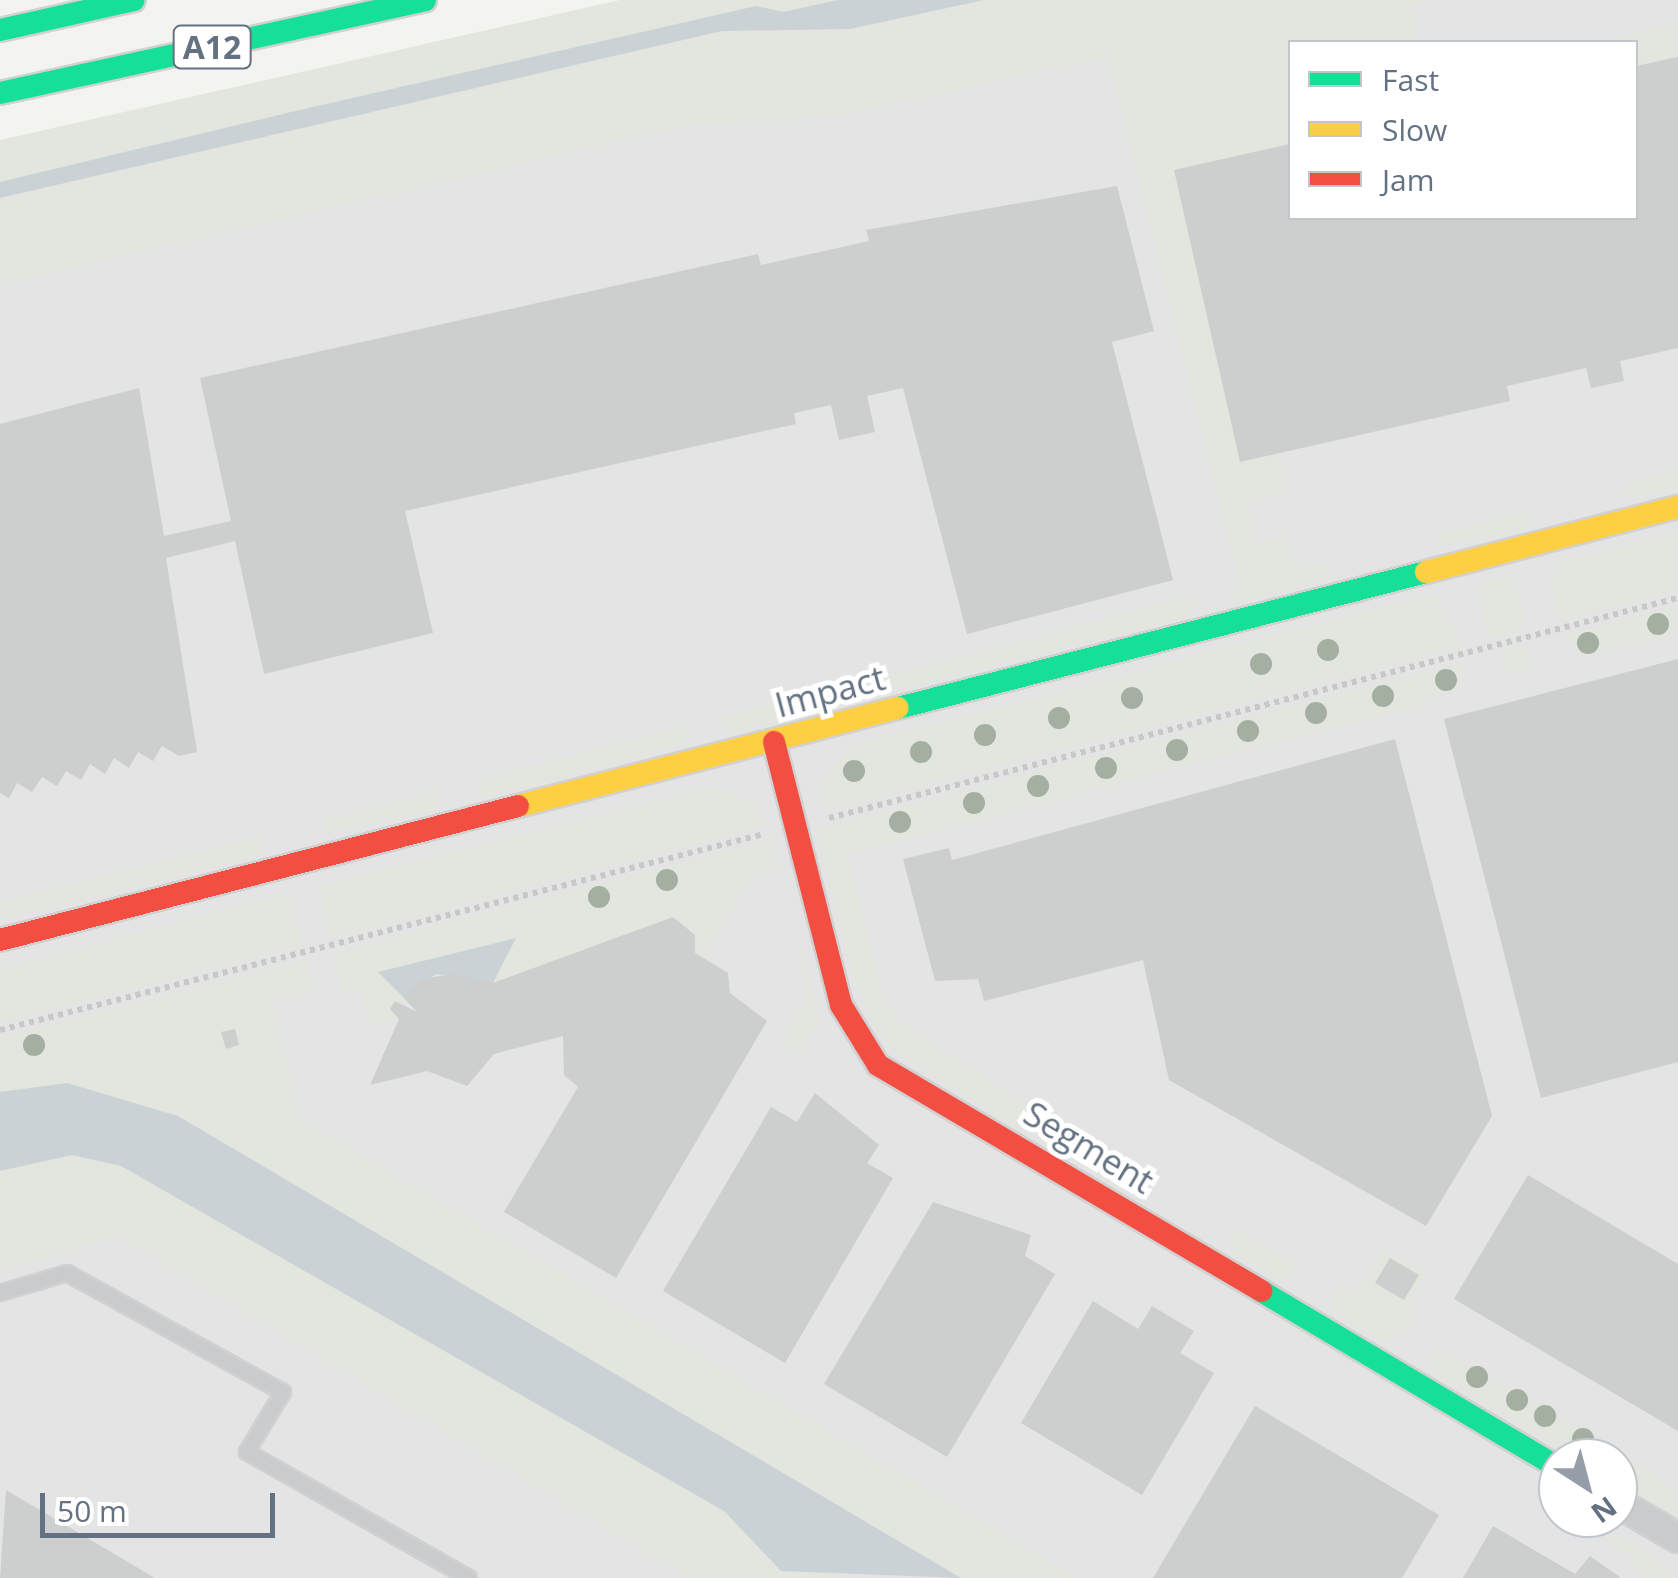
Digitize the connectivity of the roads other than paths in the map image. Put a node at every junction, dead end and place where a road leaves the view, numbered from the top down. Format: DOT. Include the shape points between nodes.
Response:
graph roads {
  1 [pos="134,0"];
  2 [pos="425,0"];
  3 [pos="0,30"];
  4 [pos="0,93"];
  5 [pos="1678,507"];
  6 [pos="774,742"];
  7 [pos="0,940"];
  8 [pos="0,1293"];
  9 [pos="1538,1456"];
  10 [pos="1638,1515"];
  11 [pos="1678,1538"];
  12 [pos="469,1578"];
  1 -- 3 [label="main road, A12"];
  2 -- 4 [label="main road, A12"];
  5 -- 6 [label="main road, Impact"];
  6 -- 7 [label="main road, Impact"];
  6 -- 9 [label="main road, Segment" via="841,1006 878,1064"];
  8 -- 12 [label="lane" via="67,1272 283,1392 248,1452"];
  10 -- 11 [label="street"];
}
